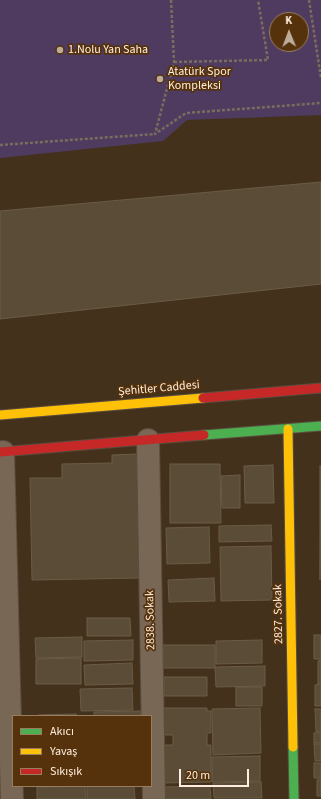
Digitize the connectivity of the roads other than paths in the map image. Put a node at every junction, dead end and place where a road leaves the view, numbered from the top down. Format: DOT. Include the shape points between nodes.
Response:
graph roads {
  1 [pos="321,388"];
  2 [pos="0,415"];
  3 [pos="321,426"];
  4 [pos="288,429"];
  5 [pos="148,440"];
  6 [pos="2,452"];
  7 [pos="12,799"];
  8 [pos="154,799"];
  9 [pos="294,799"];
  1 -- 2 [label="main road, Şehitler Caddesi"];
  3 -- 4 [label="main road"];
  4 -- 5 [label="main road"];
  4 -- 9 [label="main road, 2827. Sokak"];
  5 -- 6 [label="main road"];
  5 -- 8 [label="street, 2838. Sokak"];
  6 -- 7 [label="street"];
}
